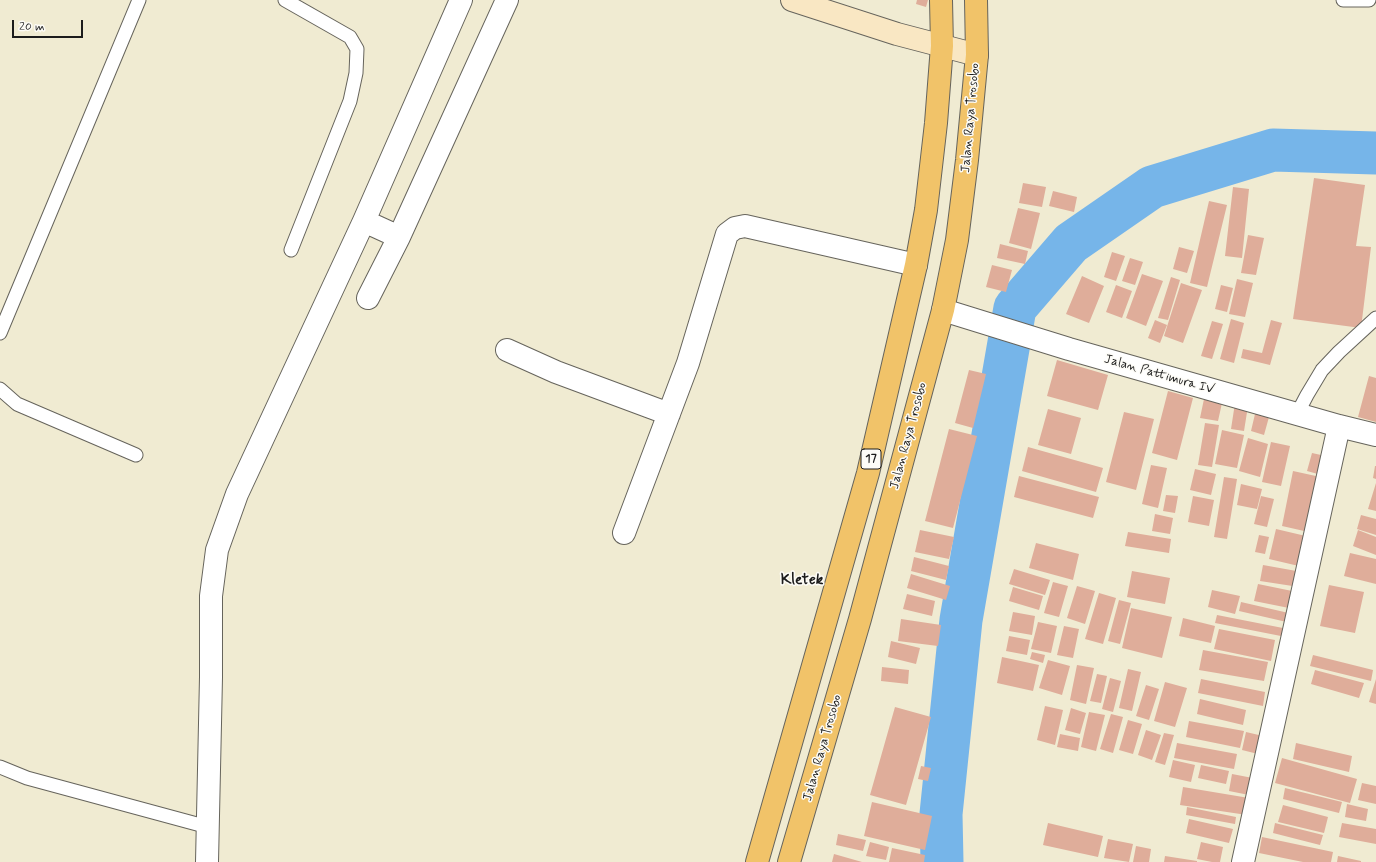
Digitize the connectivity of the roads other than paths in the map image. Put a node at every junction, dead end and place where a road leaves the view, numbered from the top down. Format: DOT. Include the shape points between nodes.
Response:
graph roads {
  1 [pos="139,0"];
  2 [pos="285,0"];
  3 [pos="461,0"];
  4 [pos="507,0"];
  5 [pos="792,0"];
  6 [pos="941,0"];
  7 [pos="976,0"];
  8 [pos="1343,0"];
  9 [pos="1370,0"];
  10 [pos="942,46"];
  11 [pos="976,55"];
  12 [pos="382,229"];
  13 [pos="291,250"];
  14 [pos="916,265"];
  15 [pos="368,298"];
  16 [pos="943,310"];
  17 [pos="1376,318"];
  18 [pos="0,332"];
  19 [pos="507,350"];
  20 [pos="0,389"];
  21 [pos="669,414"];
  22 [pos="1297,414"];
  23 [pos="1339,426"];
  24 [pos="1376,435"];
  25 [pos="136,455"];
  26 [pos="624,533"];
  27 [pos="0,767"];
  28 [pos="208,827"];
  29 [pos="207,862"];
  30 [pos="757,862"];
  31 [pos="789,862"];
  32 [pos="1243,862"];
  1 -- 18 [label="lane"];
  2 -- 13 [label="lane" via="350,37 357,49 356,73 350,101"];
  3 -- 12 [label="street"];
  4 -- 12 [label="street"];
  5 -- 10 [label="main road"];
  6 -- 10 [label="highway, 17"];
  7 -- 11 [label="highway, Jalan Raya Trosobo / 17"];
  8 -- 9 [label="lane"];
  10 -- 11 [label="main road"];
  10 -- 14 [label="highway, 17" via="926,210"];
  11 -- 16 [label="highway, Jalan Raya Trosobo / 17" via="966,175 957,240"];
  12 -- 15 [label="street"];
  12 -- 28 [label="street" via="237,494 217,550 211,596"];
  14 -- 21 [label="street" via="745,226 735,228 727,234 688,364"];
  14 -- 30 [label="highway, 17" via="868,474"];
  16 -- 22 [label="street, Jalan Pattimura IV"];
  16 -- 31 [label="highway, Jalan Raya Trosobo / 17" via="860,619"];
  17 -- 22 [label="lane" via="1322,370"];
  19 -- 21 [label="street" via="556,372"];
  20 -- 25 [label="lane" via="18,404"];
  21 -- 26 [label="street"];
  22 -- 23 [label="street, Jalan Pattimura IV"];
  23 -- 24 [label="street, Jalan Pattimura IV"];
  23 -- 32 [label="street"];
  27 -- 28 [label="lane" via="27,778"];
  28 -- 29 [label="street"];
}
